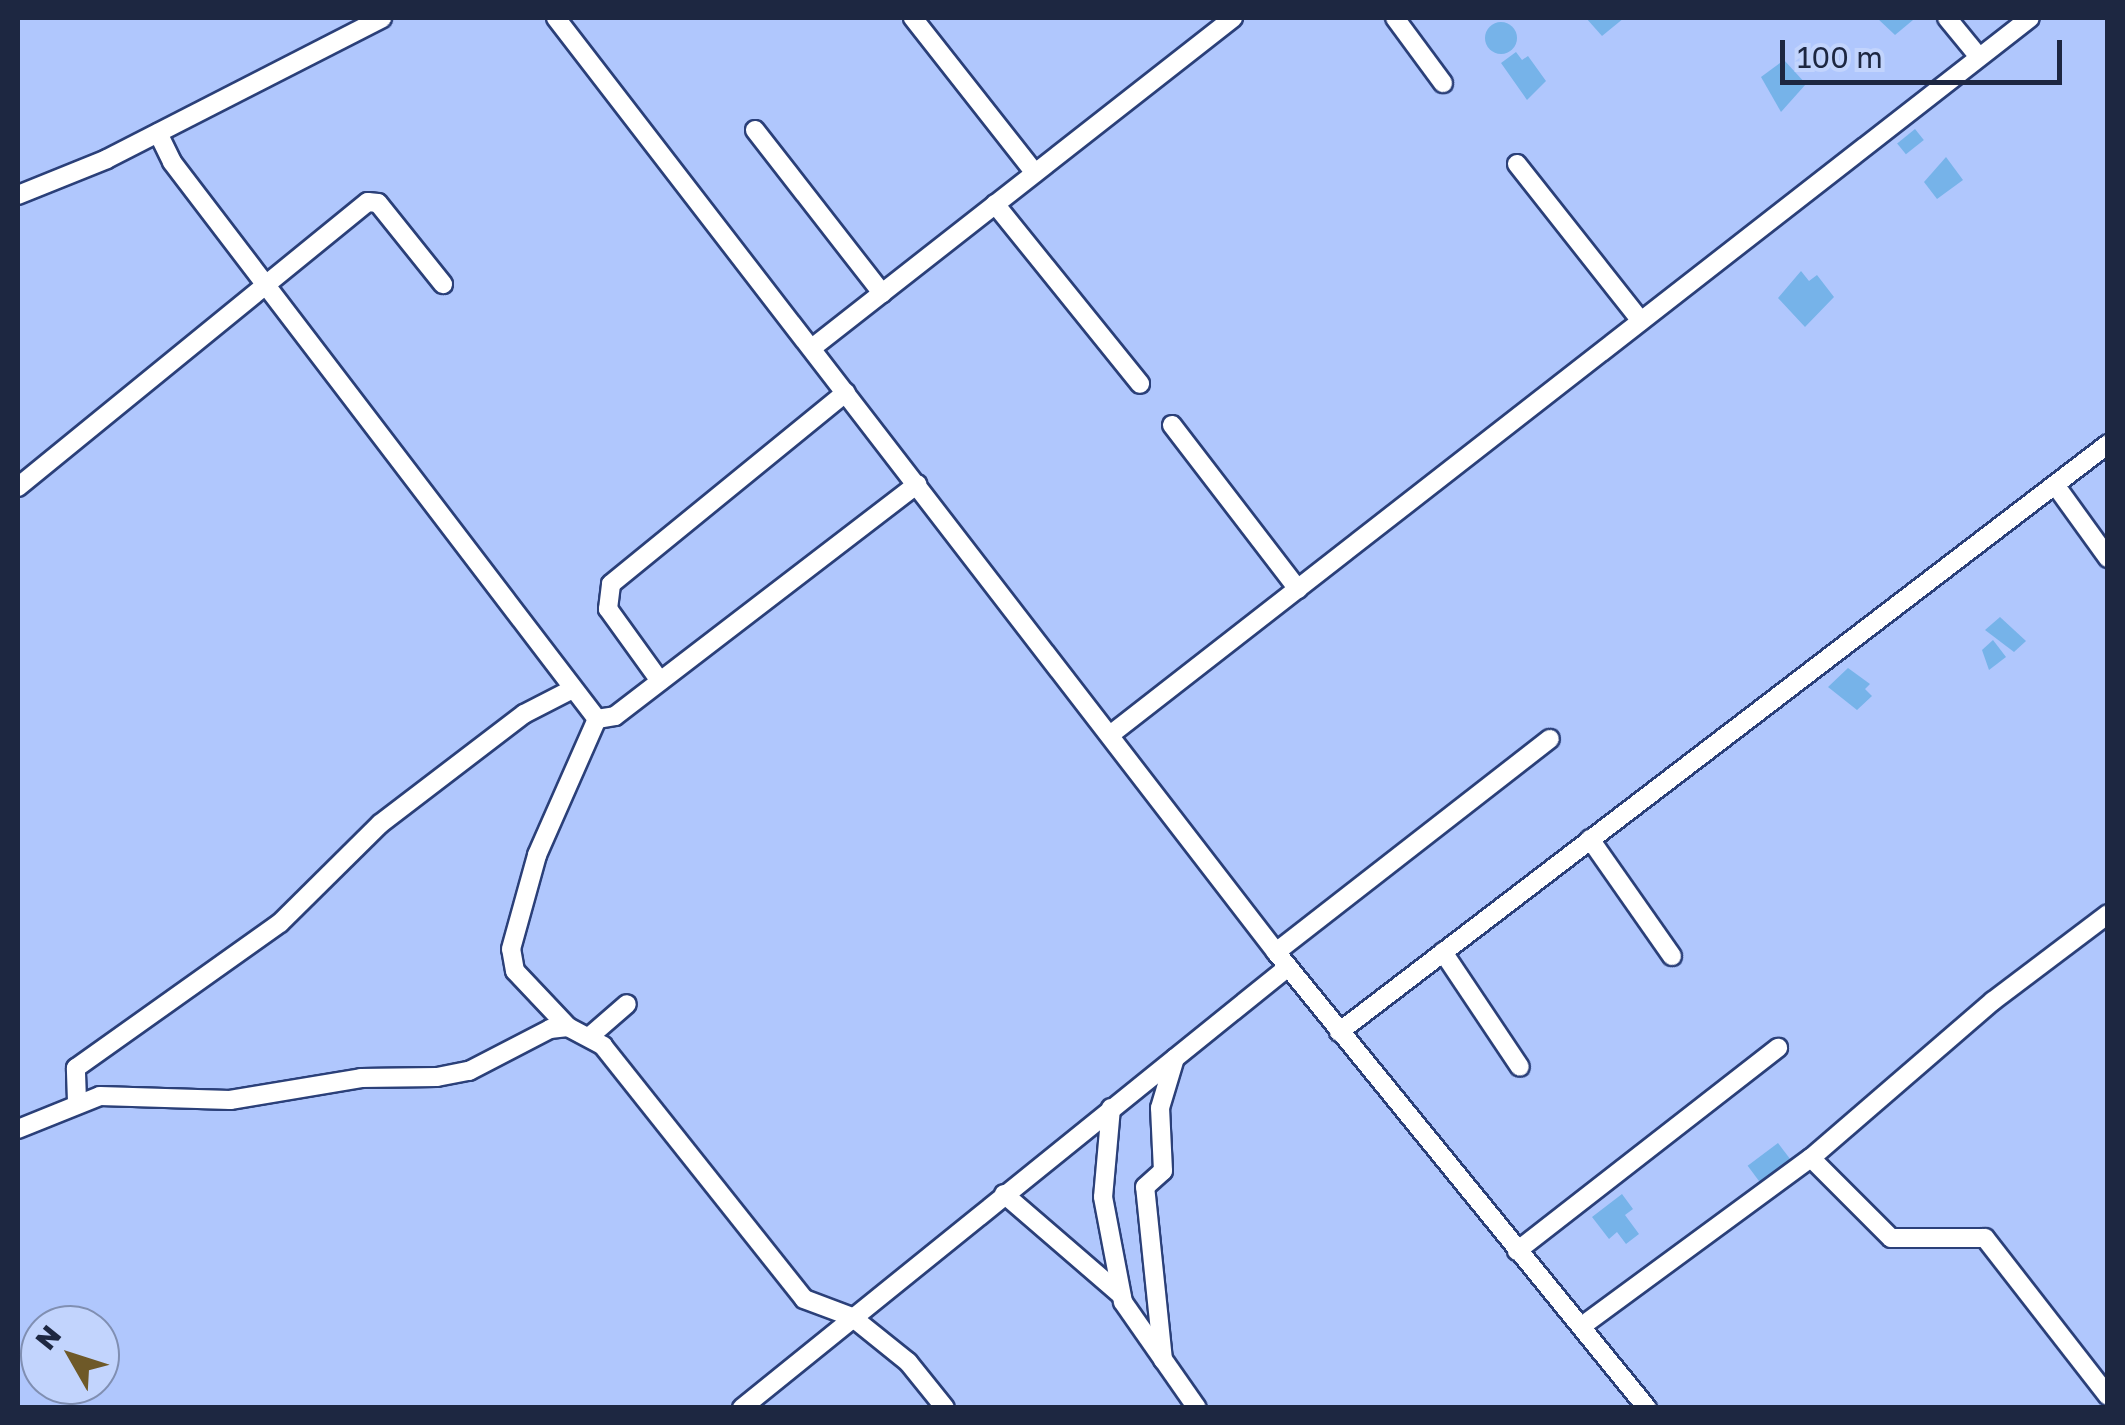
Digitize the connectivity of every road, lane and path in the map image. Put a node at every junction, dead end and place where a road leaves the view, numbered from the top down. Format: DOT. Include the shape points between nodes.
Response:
graph roads {
  1 [pos="382,18"];
  2 [pos="556,18"];
  3 [pos="913,18"];
  4 [pos="1233,18"];
  5 [pos="1395,18"];
  6 [pos="1947,18"];
  7 [pos="2030,18"];
  8 [pos="1979,57"];
  9 [pos="1442,83"];
  10 [pos="755,130"];
  11 [pos="158,133"];
  12 [pos="1517,164"];
  13 [pos="1035,173"];
  14 [pos="18,195"];
  15 [pos="995,204"];
  16 [pos="268,281"];
  17 [pos="443,284"];
  18 [pos="882,292"];
  19 [pos="1641,321"];
  20 [pos="812,348"];
  21 [pos="1140,384"];
  22 [pos="846,392"];
  23 [pos="1172,425"];
  24 [pos="2108,444"];
  25 [pos="917,484"];
  26 [pos="2056,486"];
  27 [pos="18,488"];
  28 [pos="2108,558"];
  29 [pos="1298,588"];
  30 [pos="660,681"];
  31 [pos="571,690"];
  32 [pos="597,719"];
  33 [pos="1110,735"];
  34 [pos="1550,739"];
  35 [pos="1590,840"];
  36 [pos="2108,914"];
  37 [pos="1443,952"];
  38 [pos="1672,956"];
  39 [pos="1282,960"];
  40 [pos="626,1004"];
  41 [pos="568,1027"];
  42 [pos="1339,1032"];
  43 [pos="589,1038"];
  44 [pos="1778,1048"];
  45 [pos="1176,1057"];
  46 [pos="1520,1067"];
  47 [pos="77,1101"];
  48 [pos="1112,1108"];
  49 [pos="18,1129"];
  50 [pos="1811,1158"];
  51 [pos="1004,1194"];
  52 [pos="1517,1250"];
  53 [pos="1121,1295"];
  54 [pos="852,1316"];
  55 [pos="1582,1326"];
  56 [pos="1163,1361"];
  57 [pos="2108,1396"];
  58 [pos="742,1408"];
  59 [pos="945,1408"];
  60 [pos="1197,1408"];
  61 [pos="1647,1408"];
  1 -- 11 [label="street"];
  2 -- 20 [label="street"];
  3 -- 13 [label="street"];
  4 -- 13 [label="street"];
  5 -- 9 [label="street"];
  6 -- 8 [label="street"];
  7 -- 8 [label="street"];
  8 -- 19 [label="street"];
  10 -- 18 [label="street"];
  11 -- 14 [label="street"];
  11 -- 16 [label="street" via="172,162"];
  12 -- 19 [label="street"];
  13 -- 15 [label="street"];
  15 -- 18 [label="street"];
  15 -- 21 [label="street"];
  16 -- 17 [label="street" via="368,202 378,203"];
  16 -- 27 [label="street"];
  16 -- 31 [label="street" via="518,609"];
  18 -- 20 [label="street"];
  19 -- 29 [label="street"];
  20 -- 22 [label="street"];
  22 -- 25 [label="street"];
  22 -- 30 [label="street" via="611,584 608,609"];
  23 -- 29 [label="street"];
  24 -- 26 [label="street"];
  25 -- 30 [label="street"];
  25 -- 33 [label="street"];
  26 -- 28 [label="street"];
  26 -- 35 [label="street"];
  29 -- 33 [label="street"];
  30 -- 32 [label="street" via="615,716"];
  31 -- 32 [label="street"];
  31 -- 47 [label="street" via="524,714 380,824 280,922 76,1068"];
  32 -- 41 [label="street" via="537,855 510,950 516,971"];
  33 -- 39 [label="street"];
  34 -- 39 [label="street"];
  35 -- 37 [label="street"];
  35 -- 38 [label="street"];
  36 -- 50 [label="street" via="1994,1001"];
  37 -- 42 [label="street"];
  37 -- 46 [label="street"];
  39 -- 42 [label="street"];
  39 -- 45 [label="street"];
  40 -- 43 [label="street"];
  41 -- 43 [label="street"];
  41 -- 47 [label="street" via="550,1029 469,1071 437,1078 361,1078 230,1100"];
  42 -- 52 [label="street"];
  43 -- 54 [label="street" via="603,1046 804,1300"];
  44 -- 52 [label="street"];
  45 -- 48 [label="street"];
  45 -- 56 [label="street" via="1160,1108 1162,1171 1145,1187"];
  47 -- 49 [label="street"];
  48 -- 51 [label="street"];
  48 -- 53 [label="street" via="1103,1197"];
  50 -- 55 [label="street"];
  50 -- 57 [label="street" via="1891,1238 1985,1238"];
  51 -- 53 [label="street"];
  51 -- 54 [label="street"];
  52 -- 55 [label="street"];
  53 -- 56 [label="street"];
  54 -- 58 [label="street"];
  54 -- 59 [label="street" via="908,1362"];
  55 -- 61 [label="street"];
  56 -- 60 [label="street"];
}
